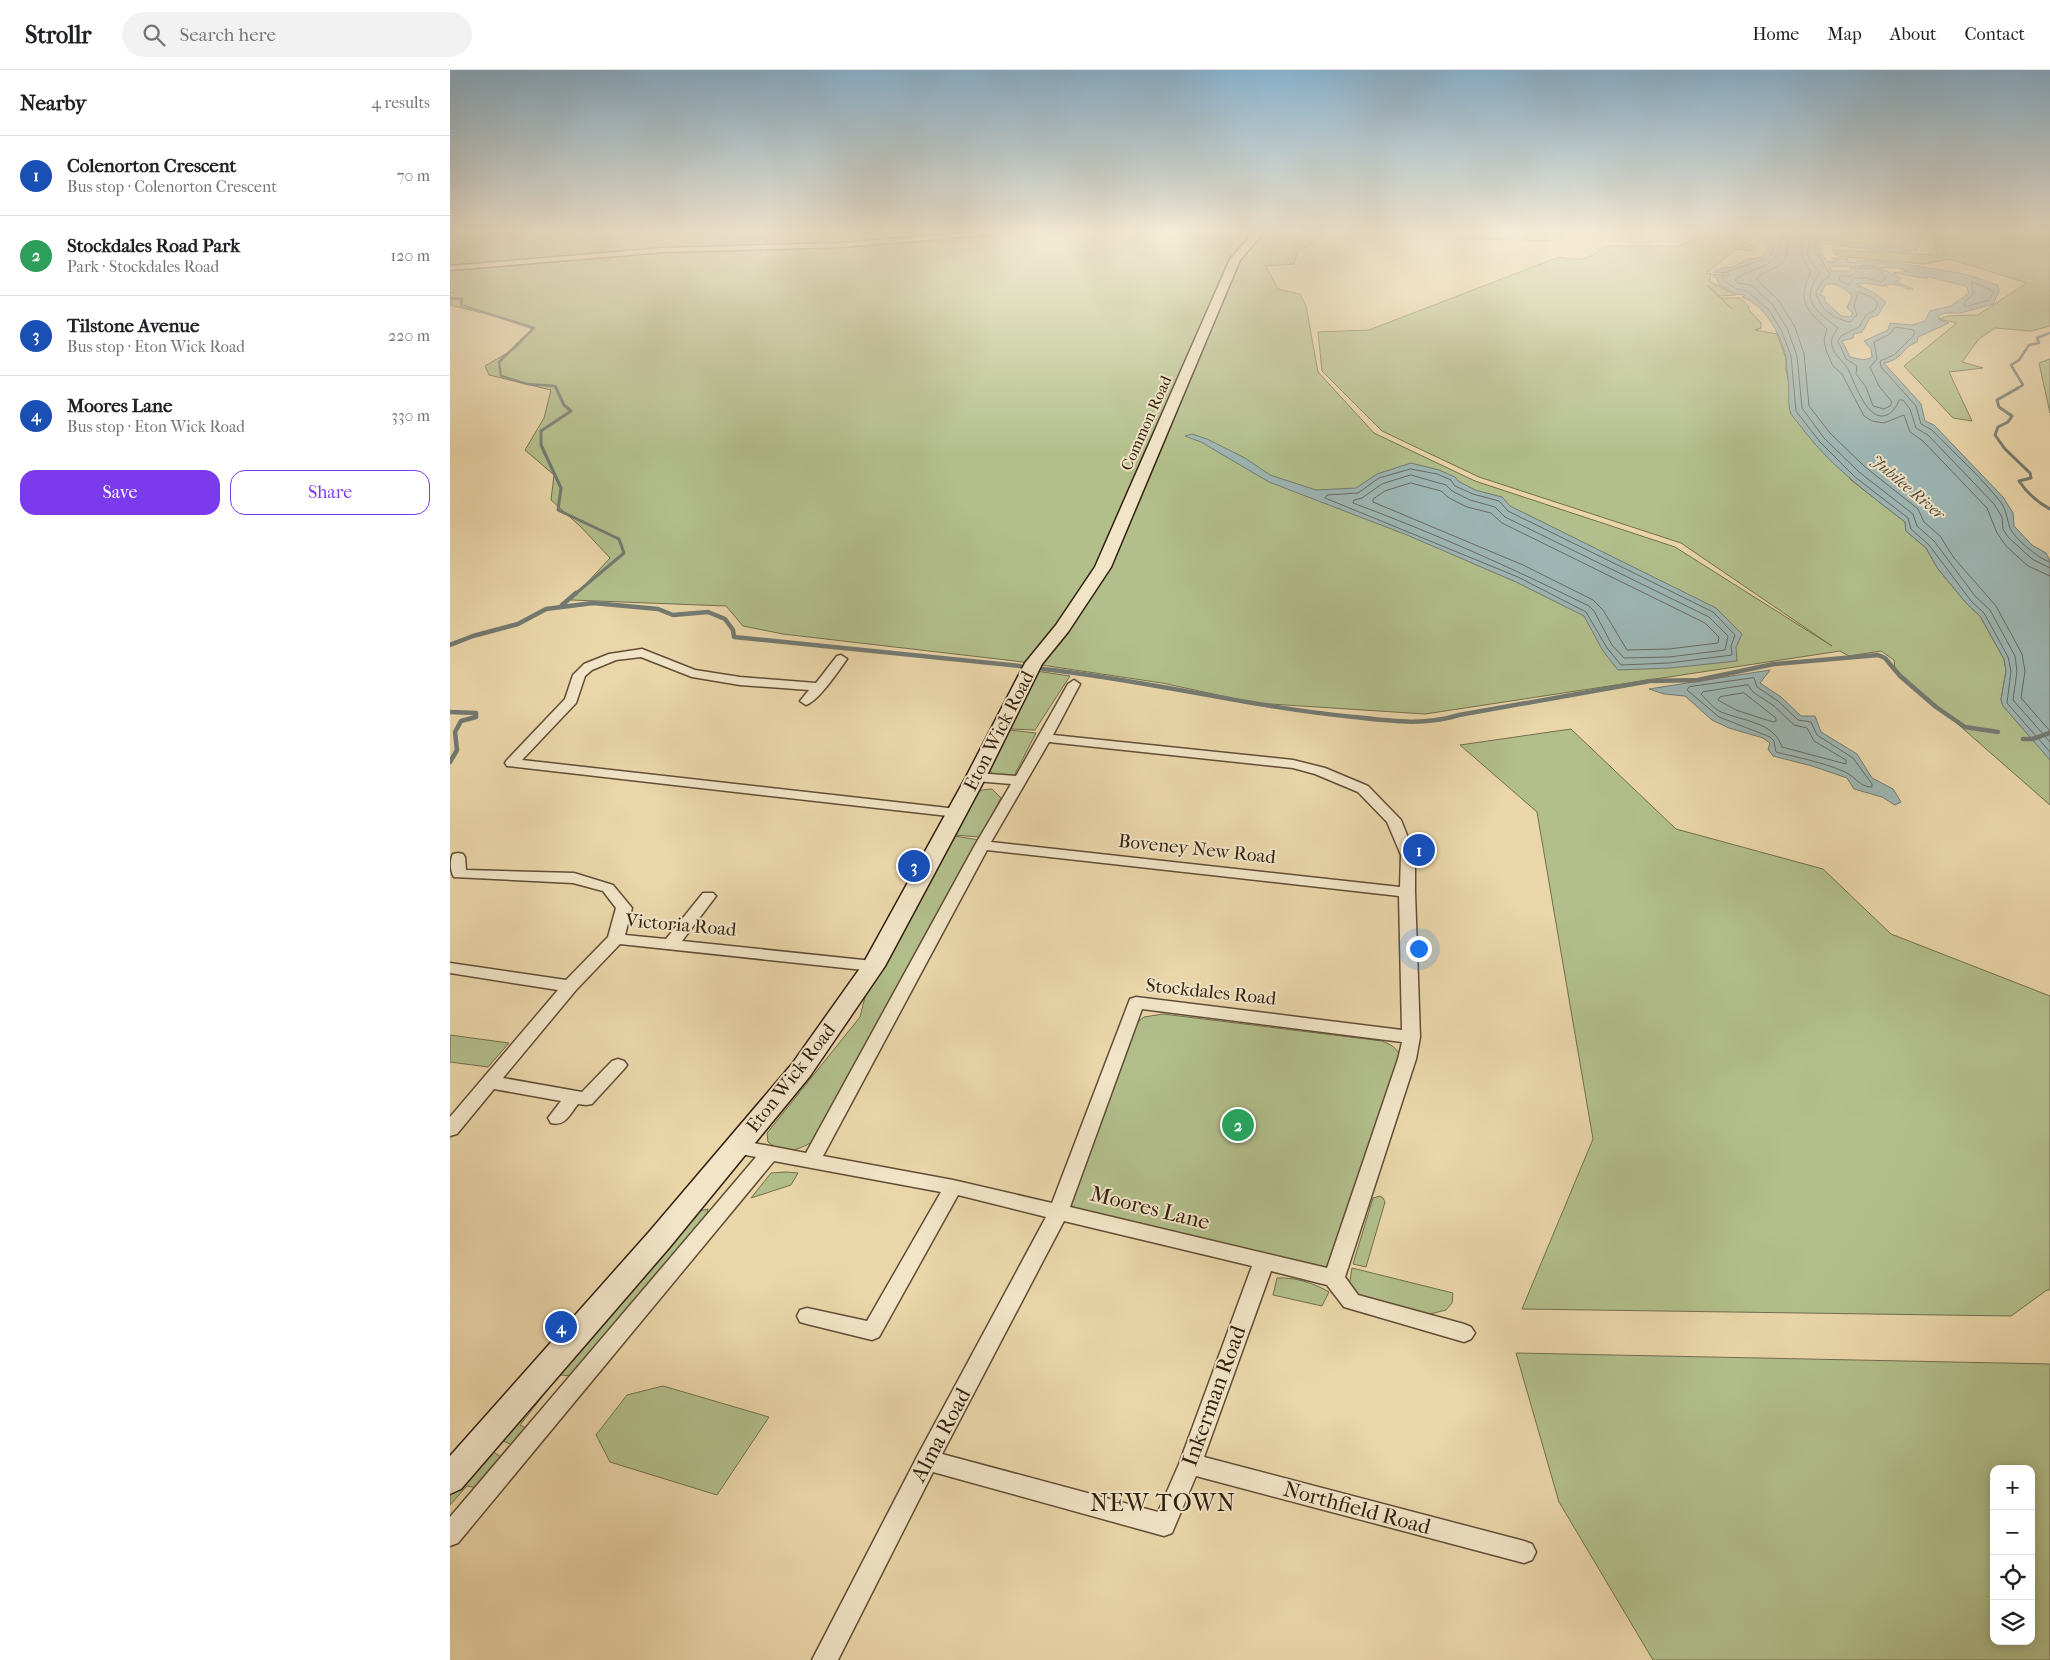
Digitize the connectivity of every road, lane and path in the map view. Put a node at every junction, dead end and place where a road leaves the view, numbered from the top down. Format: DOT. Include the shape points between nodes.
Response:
graph roads {
  1 [pos="1215,305"];
  2 [pos="1062,628"];
  3 [pos="841,659"];
  4 [pos="1074,684"];
  5 [pos="819,687"];
  6 [pos="806,701"];
  7 [pos="1051,738"];
  8 [pos="976,777"];
  9 [pos="1018,780"];
  10 [pos="957,813"];
  11 [pos="982,845"];
  12 [pos="458,857"];
  13 [pos="1407,892"];
  14 [pos="708,896"];
  15 [pos="616,939"];
  16 [pos="670,945"];
  17 [pos="873,966"];
  18 [pos="450,968"];
  19 [pos="570,986"];
  20 [pos="1411,1037"];
  21 [pos="618,1065"];
  22 [pos="491,1082"];
  23 [pos="574,1097"];
  24 [pos="557,1118"];
  25 [pos="450,1129"];
  26 [pos="738,1147"];
  27 [pos="771,1152"];
  28 [pos="811,1161"];
  29 [pos="953,1187"];
  30 [pos="1058,1211"];
  31 [pos="1264,1262"];
  32 [pos="1334,1278"];
  33 [pos="807,1316"];
  34 [pos="1464,1334"];
  35 [pos="928,1460"];
  36 [pos="1190,1464"];
  37 [pos="450,1478"];
  38 [pos="450,1535"];
  39 [pos="1524,1552"];
  40 [pos="825,1660"];
  1 -- 2 [label="main road, Common Road" via="1103,567"];
  2 -- 8 [label="main road, Eton Wick Road" via="1034,663"];
  3 -- 5 [label="street"];
  4 -- 7 [label="street"];
  5 -- 6 [label="street"];
  5 -- 10 [label="street" via="740,681 692,673 642,654 614,657 588,667 579,675 571,700 512,763"];
  7 -- 9 [label="street"];
  7 -- 13 [label="street" via="1293,764 1363,789 1394,820 1408,855"];
  8 -- 9 [label="street"];
  8 -- 10 [label="main road, Eton Wick Road"];
  9 -- 11 [label="street"];
  10 -- 17 [label="main road, Eton Wick Road"];
  11 -- 13 [label="street, Boveney New Road"];
  11 -- 28 [label="street"];
  12 -- 15 [label="street" via="459,874 574,878 608,888 624,908"];
  13 -- 20 [label="street"];
  14 -- 16 [label="street"];
  15 -- 16 [label="street, Victoria Road"];
  15 -- 19 [label="street, Victoria Road"];
  16 -- 17 [label="street, Victoria Road"];
  17 -- 26 [label="main road, Eton Wick Road" via="801,1070"];
  18 -- 19 [label="street"];
  19 -- 22 [label="street, Victoria Road"];
  20 -- 30 [label="street, Stockdales Road" via="1136,1003"];
  20 -- 32 [label="street" via="1408,1059"];
  21 -- 23 [label="street" via="586,1099"];
  22 -- 23 [label="street"];
  22 -- 25 [label="street, Victoria Road"];
  23 -- 24 [label="street"];
  26 -- 27 [label="street, Moores Lane"];
  26 -- 37 [label="main road, Eton Wick Road"];
  27 -- 28 [label="street, Moores Lane"];
  27 -- 38 [label="street"];
  28 -- 29 [label="street, Moores Lane"];
  29 -- 30 [label="street, Moores Lane"];
  29 -- 33 [label="street" via="872,1330"];
  30 -- 31 [label="street, Moores Lane"];
  30 -- 35 [label="street, Alma Road"];
  31 -- 32 [label="street, Moores Lane"];
  31 -- 36 [label="street, Inkerman Road"];
  32 -- 34 [label="street" via="1351,1301"];
  35 -- 36 [label="street, Inkerman Road" via="1164,1525"];
  35 -- 40 [label="street, Alma Road"];
  36 -- 39 [label="street, Northfield Road"];
}
